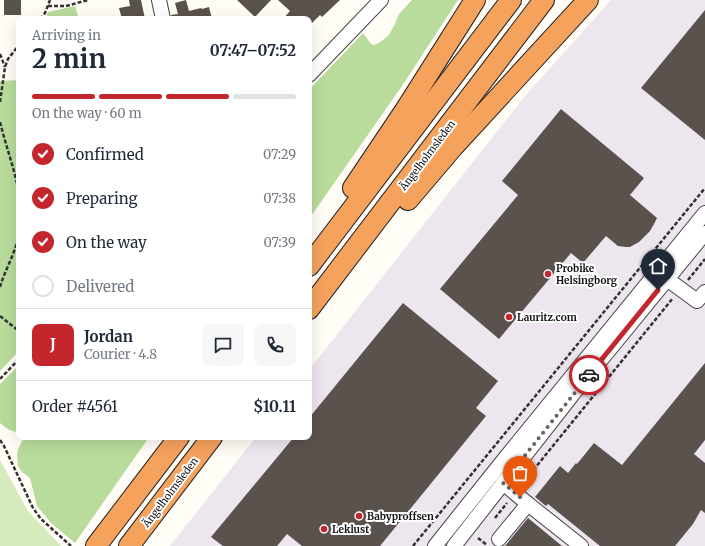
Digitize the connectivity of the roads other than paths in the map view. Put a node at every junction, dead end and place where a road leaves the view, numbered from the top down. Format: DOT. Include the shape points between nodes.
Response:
graph roads {
  1 [pos="159,0"];
  2 [pos="381,0"];
  3 [pos="475,0"];
  4 [pos="512,0"];
  5 [pos="544,0"];
  6 [pos="588,0"];
  7 [pos="163,16"];
  8 [pos="312,72"];
  9 [pos="705,213"];
  10 [pos="705,233"];
  11 [pos="312,244"];
  12 [pos="312,262"];
  13 [pos="336,273"];
  14 [pos="668,279"];
  15 [pos="705,292"];
  16 [pos="312,305"];
  17 [pos="177,440"];
  18 [pos="210,440"];
  19 [pos="503,483"];
  20 [pos="528,504"];
  21 [pos="494,542"];
  22 [pos="96,546"];
  23 [pos="129,546"];
  24 [pos="435,546"];
  25 [pos="454,546"];
  26 [pos="581,546"];
  1 -- 7 [label="street"];
  2 -- 8 [label="street"];
  3 -- 11 [label="highway" via="406,109"];
  4 -- 12 [label="highway"];
  5 -- 13 [label="highway, Ängelholmsleden"];
  6 -- 13 [label="highway" via="453,147 387,224"];
  9 -- 24 [label="street"];
  10 -- 14 [label="street"];
  13 -- 16 [label="highway, Ängelholmsleden"];
  14 -- 15 [label="street" via="697,302"];
  14 -- 19 [label="street"];
  17 -- 22 [label="highway"];
  18 -- 23 [label="highway, Ängelholmsleden"];
  19 -- 20 [label="street"];
  19 -- 25 [label="street"];
  20 -- 21 [label="street"];
  20 -- 26 [label="street"];
}
